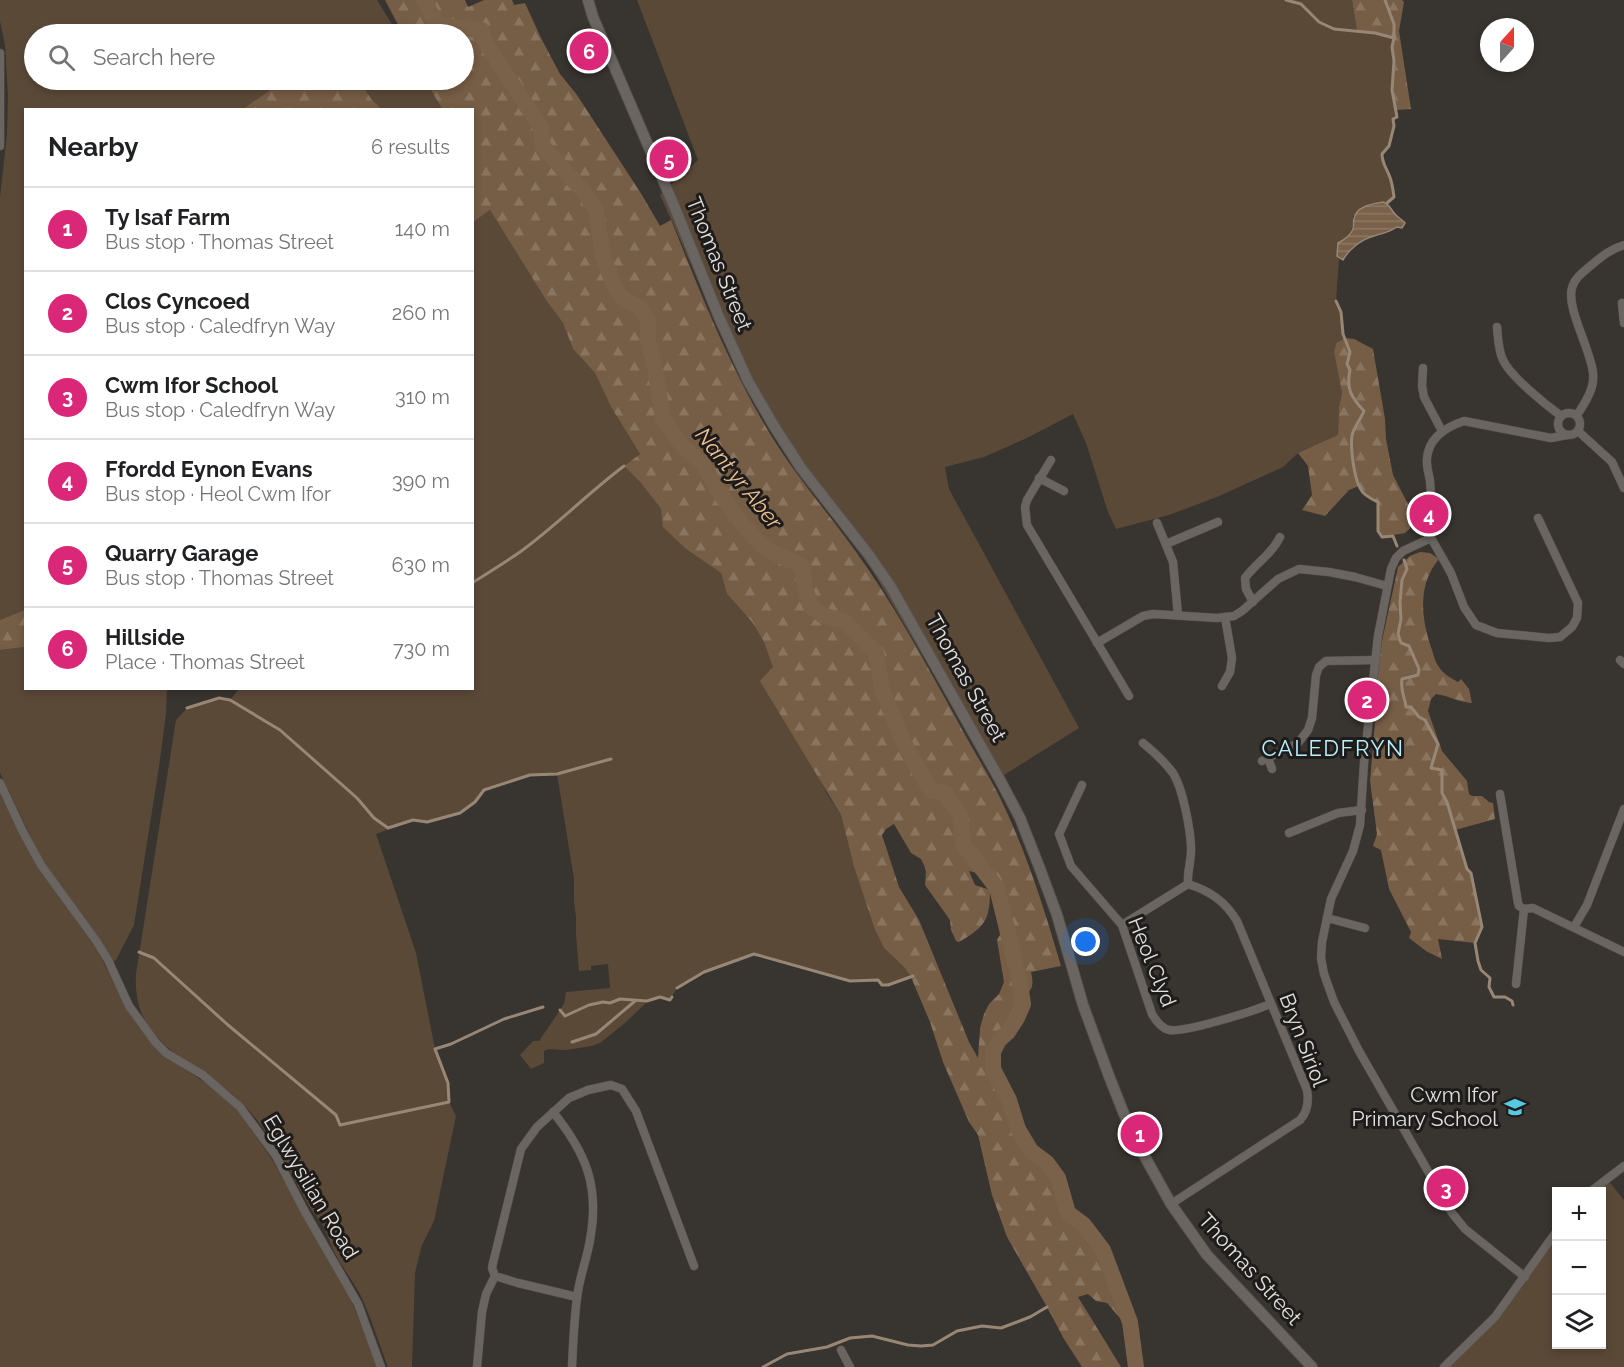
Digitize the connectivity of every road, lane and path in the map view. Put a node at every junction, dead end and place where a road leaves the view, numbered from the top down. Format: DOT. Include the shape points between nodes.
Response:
graph roads {
  1 [pos="588,0"];
  2 [pos="0,53"];
  3 [pos="0,146"];
  4 [pos="1624,245"];
  5 [pos="1622,303"];
  6 [pos="1624,323"];
  7 [pos="1497,327"];
  8 [pos="1424,368"];
  9 [pos="1577,415"];
  10 [pos="1561,416"];
  11 [pos="1558,425"];
  12 [pos="1442,431"];
  13 [pos="1578,431"];
  14 [pos="1542,435"];
  15 [pos="1567,435"];
  16 [pos="1051,460"];
  17 [pos="1039,478"];
  18 [pos="1624,488"];
  19 [pos="1064,491"];
  20 [pos="1538,518"];
  21 [pos="1218,522"];
  22 [pos="1157,523"];
  23 [pos="1280,537"];
  24 [pos="1431,538"];
  25 [pos="1166,544"];
  26 [pos="1387,586"];
  27 [pos="1253,602"];
  28 [pos="1178,615"];
  29 [pos="1225,617"];
  30 [pos="1097,643"];
  31 [pos="1376,660"];
  32 [pos="1222,686"];
  33 [pos="1129,696"];
  34 [pos="1143,743"];
  35 [pos="1272,769"];
  36 [pos="0,783"];
  37 [pos="1082,785"];
  38 [pos="1500,794"];
  39 [pos="1624,809"];
  40 [pos="1362,810"];
  41 [pos="1621,822"];
  42 [pos="1289,833"];
  43 [pos="1188,884"];
  44 [pos="1524,909"];
  45 [pos="1328,918"];
  46 [pos="1122,925"];
  47 [pos="1574,927"];
  48 [pos="1365,928"];
  49 [pos="1624,952"];
  50 [pos="1516,984"];
  51 [pos="1270,1005"];
  52 [pos="553,1112"];
  53 [pos="1624,1166"];
  54 [pos="1595,1187"];
  55 [pos="1171,1204"];
  56 [pos="1552,1239"];
  57 [pos="694,1266"];
  58 [pos="495,1276"];
  59 [pos="1525,1276"];
  60 [pos="577,1297"];
  61 [pos="841,1350"];
  62 [pos="381,1367"];
  63 [pos="477,1367"];
  64 [pos="572,1367"];
  65 [pos="850,1367"];
  66 [pos="1312,1367"];
  67 [pos="1444,1367"];
  1 -- 55 [label="main road, Thomas Street" via="748,381 801,468 891,587 1020,819 1053,906 1108,1076 1134,1136"];
  2 -- 3 [label="street"];
  4 -- 9 [label="street" via="1583,272 1572,288 1572,304 1594,374 1588,397"];
  5 -- 6 [label="street"];
  7 -- 10 [label="street" via="1499,350 1506,365"];
  8 -- 12 [label="street" via="1424,397"];
  9 -- 10 [label="street" via="1568,412"];
  9 -- 13 [label="street" via="1581,424"];
  10 -- 11 [label="street"];
  11 -- 14 [label="street"];
  11 -- 15 [label="street"];
  12 -- 14 [label="street" via="1464,421"];
  12 -- 24 [label="street" via="1431,443 1427,459"];
  13 -- 15 [label="street"];
  13 -- 18 [label="street" via="1612,462"];
  14 -- 15 [label="street"];
  16 -- 17 [label="street"];
  17 -- 19 [label="street"];
  17 -- 30 [label="street" via="1025,507 1027,525"];
  20 -- 24 [label="street" via="1578,603 1577,618 1560,637 1497,633 1476,625"];
  21 -- 25 [label="street"];
  22 -- 25 [label="street"];
  23 -- 27 [label="street" via="1275,548 1245,578"];
  24 -- 26 [label="street" via="1399,554"];
  25 -- 28 [label="street" via="1173,562"];
  26 -- 27 [label="street" via="1299,569 1278,579"];
  26 -- 31 [label="street"];
  27 -- 29 [label="street" via="1234,616"];
  28 -- 29 [label="street"];
  28 -- 30 [label="street" via="1143,615"];
  29 -- 32 [label="street" via="1232,658"];
  30 -- 33 [label="street"];
  31 -- 35 [label="street" via="1326,662 1319,667 1308,730 1298,744 1265,759"];
  31 -- 40 [label="street"];
  34 -- 43 [label="street" via="1174,776 1185,809 1191,848"];
  36 -- 62 [label="street, Eglwysilian Road" via="40,865 97,942 129,1006 156,1043 203,1075 240,1107 276,1156 358,1304"];
  37 -- 46 [label="street, Heol Clyd" via="1059,834 1071,866"];
  38 -- 44 [label="street" via="1518,903"];
  39 -- 41 [label="street"];
  40 -- 42 [label="street" via="1338,813"];
  40 -- 45 [label="street" via="1358,838 1331,899"];
  41 -- 47 [label="street"];
  43 -- 46 [label="street"];
  43 -- 51 [label="street, Bryn Siriol" via="1230,909"];
  44 -- 47 [label="street" via="1533,908"];
  44 -- 50 [label="street"];
  45 -- 48 [label="street"];
  45 -- 59 [label="street" via="1322,942 1324,974 1359,1051 1452,1213"];
  46 -- 51 [label="street, Heol Clyd" via="1152,1014 1166,1029 1220,1020"];
  47 -- 49 [label="street"];
  51 -- 55 [label="street, Bryn Siriol" via="1307,1090 1306,1112 1300,1120"];
  52 -- 57 [label="street" via="569,1098 588,1090 611,1085 622,1089 636,1112"];
  52 -- 58 [label="street" via="521,1149 493,1263"];
  52 -- 60 [label="street" via="582,1154 592,1183 595,1208 591,1239"];
  53 -- 54 [label="street"];
  55 -- 66 [label="main road, Thomas Street" via="1207,1255"];
  56 -- 59 [label="street"];
  58 -- 60 [label="street"];
  58 -- 63 [label="street" via="482,1312"];
  59 -- 67 [label="street" via="1495,1317"];
  60 -- 64 [label="street"];
  61 -- 65 [label="street"];
}
